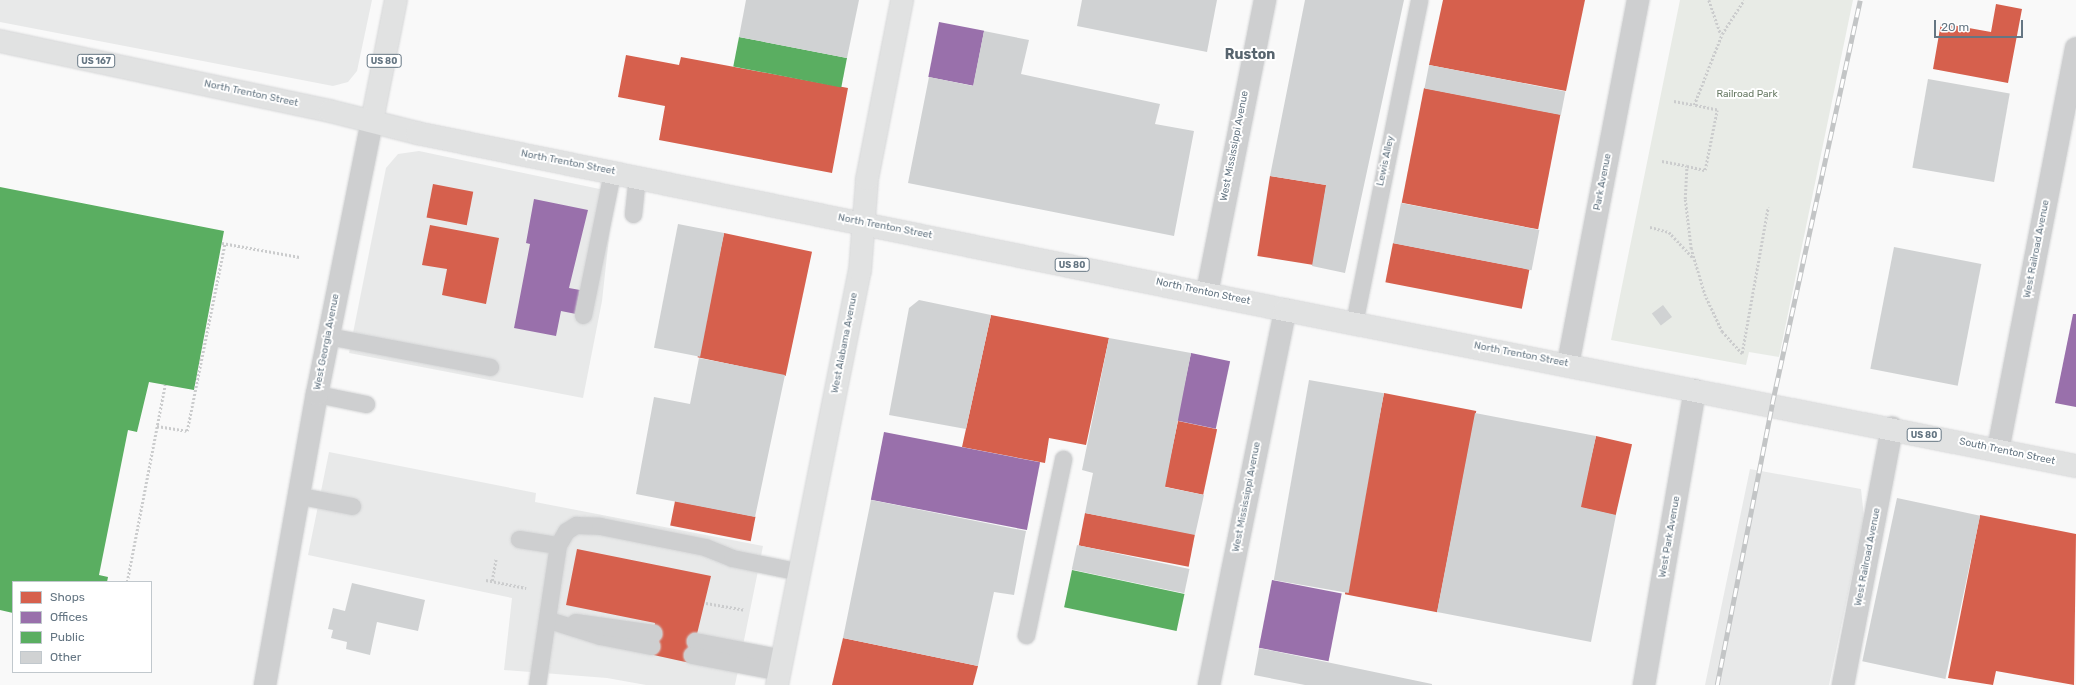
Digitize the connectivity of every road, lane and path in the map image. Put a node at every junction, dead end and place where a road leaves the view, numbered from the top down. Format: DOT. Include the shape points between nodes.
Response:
graph roads {
  1 [pos="396,0"];
  2 [pos="902,0"];
  3 [pos="1265,0"];
  4 [pos="1419,0"];
  5 [pos="1638,0"];
  6 [pos="1709,0"];
  7 [pos="1744,0"];
  8 [pos="1722,34"];
  9 [pos="0,41"];
  10 [pos="2076,49"];
  11 [pos="2073,84"];
  12 [pos="1674,101"];
  13 [pos="1694,105"];
  14 [pos="372,121"];
  15 [pos="1662,161"];
  16 [pos="1686,166"];
  17 [pos="612,172"];
  18 [pos="637,177"];
  19 [pos="1768,207"];
  20 [pos="632,214"];
  21 [pos="866,224"];
  22 [pos="1650,227"];
  23 [pos="300,257"];
  24 [pos="1694,260"];
  25 [pos="1206,293"];
  26 [pos="1285,310"];
  27 [pos="583,315"];
  28 [pos="1354,323"];
  29 [pos="328,336"];
  30 [pos="1568,364"];
  31 [pos="490,367"];
  32 [pos="165,385"];
  33 [pos="1695,390"];
  34 [pos="317,394"];
  35 [pos="366,404"];
  36 [pos="1772,404"];
  37 [pos="157,426"];
  38 [pos="1892,428"];
  39 [pos="1998,450"];
  40 [pos="1063,459"];
  41 [pos="2076,466"];
  42 [pos="301,496"];
  43 [pos="352,506"];
  44 [pos="519,539"];
  45 [pos="558,545"];
  46 [pos="496,558"];
  47 [pos="800,572"];
  48 [pos="486,580"];
  49 [pos="127,581"];
  50 [pos="492,581"];
  51 [pos="531,589"];
  52 [pos="706,603"];
  53 [pos="744,610"];
  54 [pos="549,620"];
  55 [pos="1026,635"];
  56 [pos="652,640"];
  57 [pos="693,648"];
  58 [pos="780,671"];
  59 [pos="265,685"];
  60 [pos="537,685"];
  61 [pos="1209,685"];
  62 [pos="1644,685"];
  63 [pos="1843,685"];
  1 -- 14 [label="main road, West Georgia Avenue / US 80"];
  2 -- 21 [label="main road, West Alabama Avenue" via="867,179"];
  3 -- 25 [label="street, West Mississippi Avenue"];
  4 -- 28 [label="lane, Lewis Alley"];
  5 -- 30 [label="street, Park Avenue"];
  6 -- 8 [label="path"];
  7 -- 8 [label="path"];
  8 -- 13 [label="path"];
  9 -- 14 [label="main road, North Trenton Street / US 167"];
  10 -- 11 [label="street, West Railroad Avenue"];
  11 -- 39 [label="street, West Railroad Avenue"];
  12 -- 13 [label="path"];
  13 -- 16 [label="path" via="1717,110 1705,170"];
  14 -- 17 [label="main road, North Trenton Street / US 80"];
  14 -- 29 [label="street, West Georgia Avenue"];
  15 -- 16 [label="path"];
  16 -- 24 [label="path" via="1685,199"];
  17 -- 18 [label="main road, North Trenton Street / US 80"];
  17 -- 27 [label="lane"];
  18 -- 20 [label="lane"];
  18 -- 21 [label="main road, North Trenton Street / US 80"];
  19 -- 24 [label="path" via="1742,354 1722,332 1705,296"];
  21 -- 25 [label="main road, North Trenton Street / US 80"];
  21 -- 47 [label="main road, West Alabama Avenue" via="860,271"];
  22 -- 24 [label="path" via="1669,232"];
  23 -- 37 [label="path" via="224,243 187,431"];
  25 -- 26 [label="main road, North Trenton Street / US 80"];
  26 -- 28 [label="main road, North Trenton Street / US 80"];
  26 -- 61 [label="street, West Mississippi Avenue"];
  28 -- 30 [label="main road, North Trenton Street / US 80"];
  29 -- 31 [label="lane"];
  29 -- 34 [label="street, West Georgia Avenue"];
  30 -- 33 [label="main road, North Trenton Street / US 80"];
  32 -- 37 [label="path"];
  33 -- 36 [label="main road, North Trenton Street / US 80"];
  33 -- 62 [label="street, West Park Avenue"];
  34 -- 35 [label="lane"];
  34 -- 42 [label="street, West Georgia Avenue"];
  36 -- 38 [label="main road, South Trenton Street / US 80"];
  37 -- 49 [label="path"];
  38 -- 39 [label="main road, South Trenton Street / US 80"];
  38 -- 63 [label="street, West Railroad Avenue"];
  39 -- 41 [label="main road, South Trenton Street / US 80"];
  40 -- 55 [label="lane"];
  42 -- 43 [label="lane"];
  42 -- 59 [label="street, West Georgia Avenue"];
  44 -- 45 [label="lane"];
  45 -- 47 [label="lane" via="566,531 589,524 705,547 732,558"];
  45 -- 54 [label="lane" via="548,599"];
  46 -- 50 [label="path"];
  47 -- 58 [label="main road, West Alabama Avenue"];
  48 -- 50 [label="path"];
  50 -- 51 [label="path"];
  52 -- 53 [label="path"];
  54 -- 56 [label="lane" via="603,623"];
  54 -- 60 [label="lane"];
  57 -- 58 [label="lane"];
}
